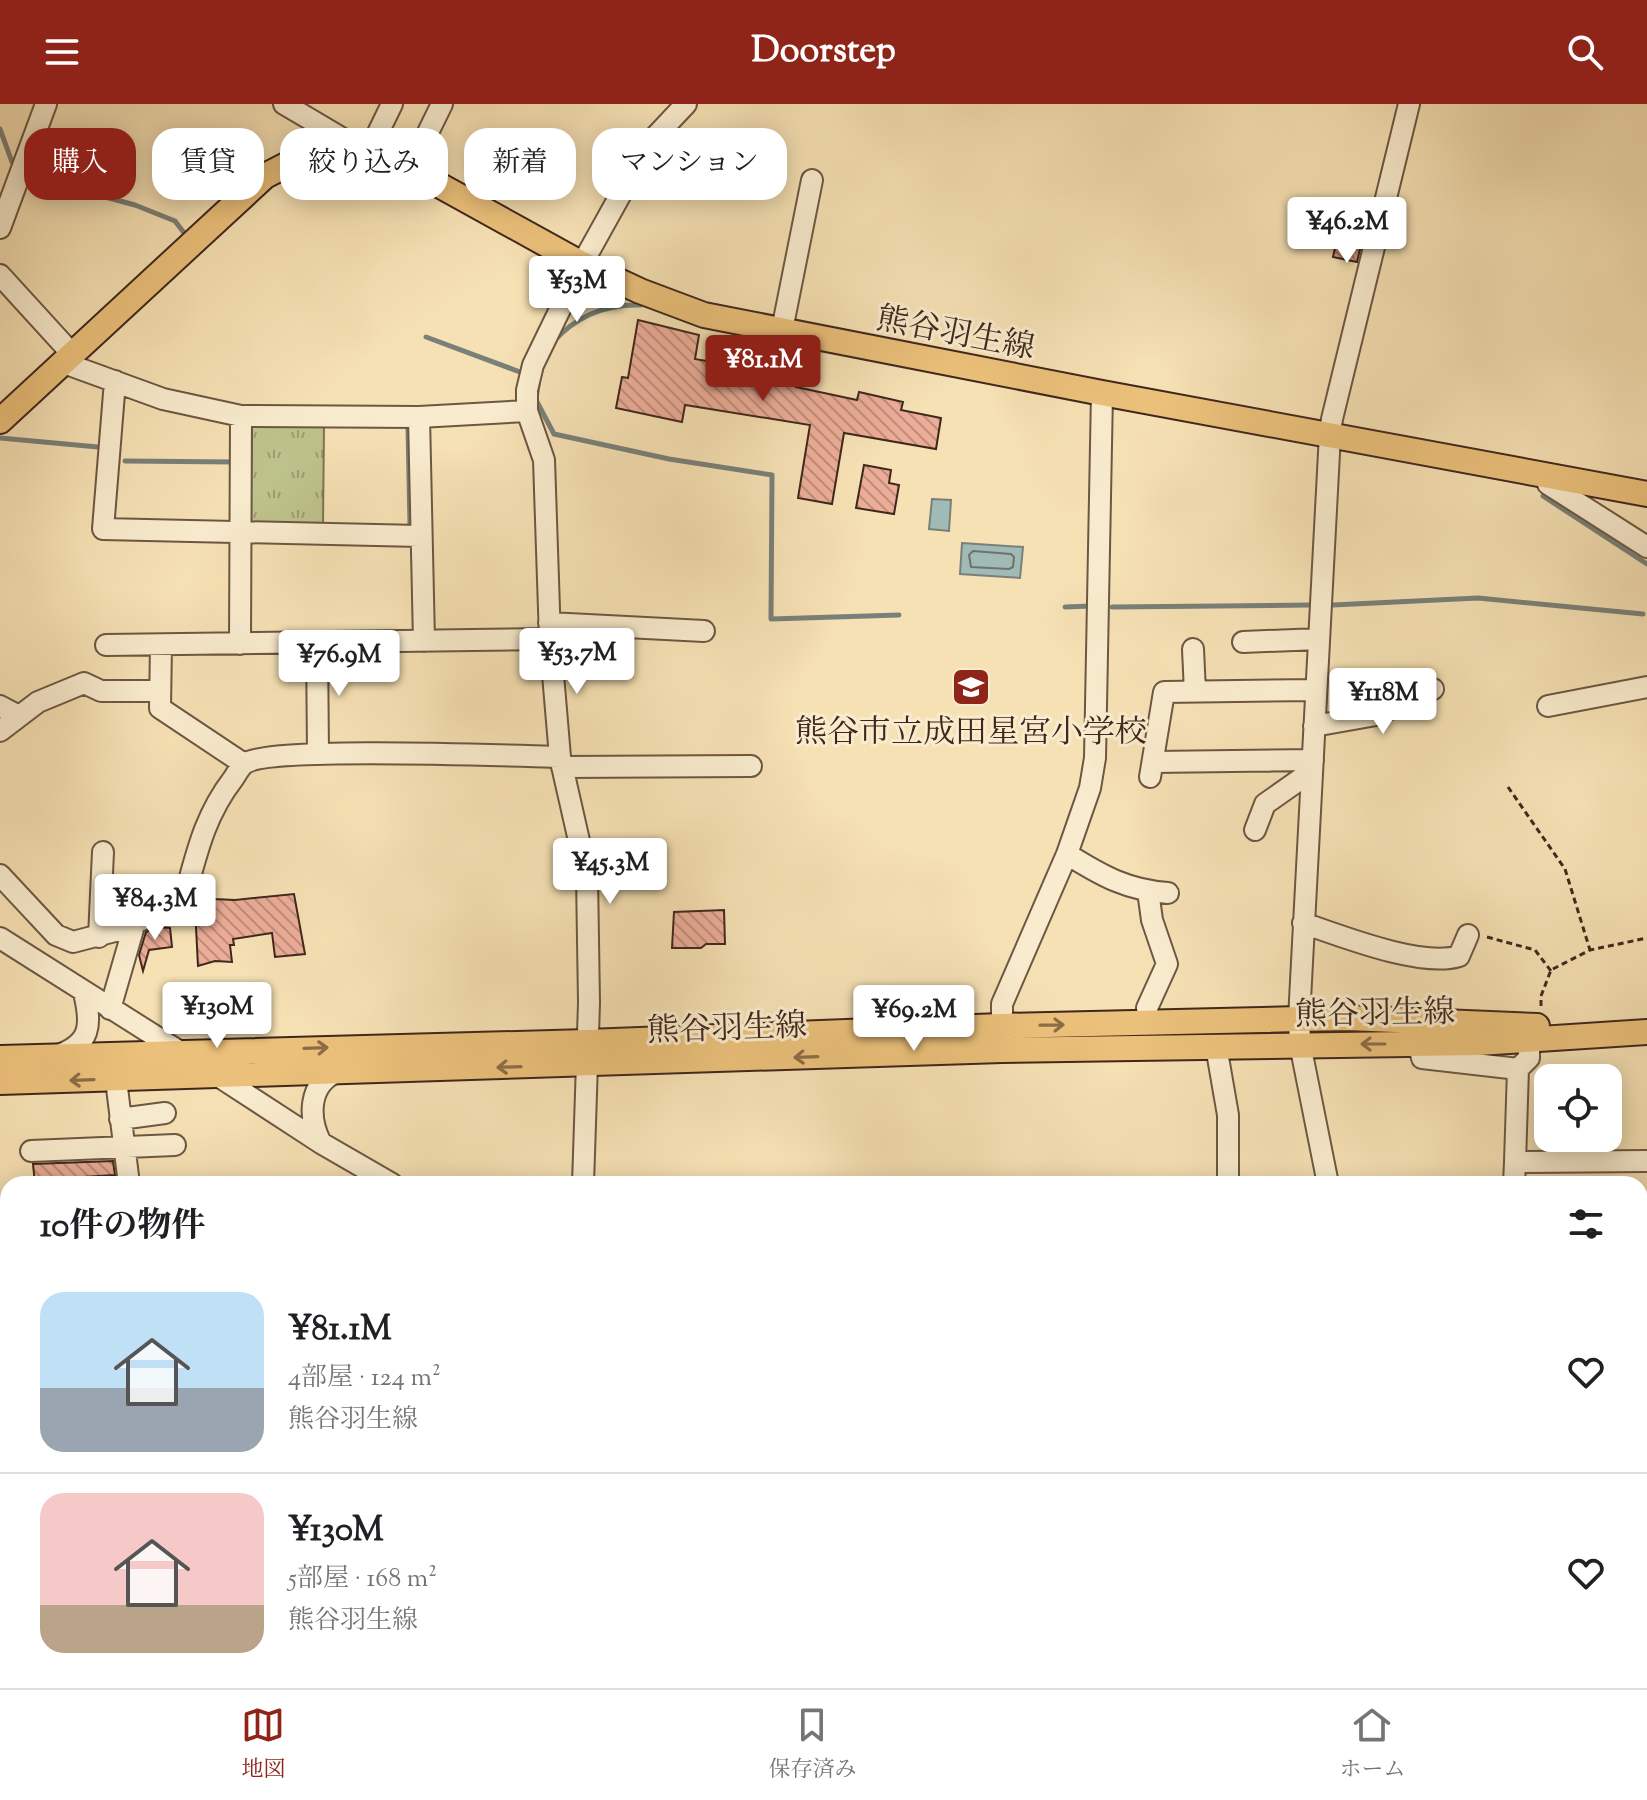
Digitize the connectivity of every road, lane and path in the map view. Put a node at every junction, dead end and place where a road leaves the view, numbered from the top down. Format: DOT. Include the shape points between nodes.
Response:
graph roads {
  1 [pos="46,104"];
  2 [pos="284,104"];
  3 [pos="392,104"];
  4 [pos="442,104"];
  5 [pos="1409,104"];
  6 [pos="677,107"];
  7 [pos="325,128"];
  8 [pos="380,128"];
  9 [pos="430,128"];
  10 [pos="280,168"];
  11 [pos="812,180"];
  12 [pos="448,190"];
  13 [pos="0,228"];
  14 [pos="582,264"];
  15 [pos="0,275"];
  16 [pos="782,330"];
  17 [pos="68,359"];
  18 [pos="115,381"];
  19 [pos="1102,393"];
  20 [pos="527,411"];
  21 [pos="241,416"];
  22 [pos="419,417"];
  23 [pos="0,421"];
  24 [pos="1330,434"];
  25 [pos="1547,475"];
  26 [pos="1647,494"];
  27 [pos="241,533"];
  28 [pos="420,536"];
  29 [pos="1647,547"];
  30 [pos="550,631"];
  31 [pos="704,631"];
  32 [pos="1319,639"];
  33 [pos="424,641"];
  34 [pos="1243,642"];
  35 [pos="317,643"];
  36 [pos="240,644"];
  37 [pos="106,645"];
  38 [pos="161,645"];
  39 [pos="1193,649"];
  40 [pos="1647,687"];
  41 [pos="1433,689"];
  42 [pos="1316,690"];
  43 [pos="160,691"];
  44 [pos="1195,692"];
  45 [pos="0,706"];
  46 [pos="1548,706"];
  47 [pos="19,716"];
  48 [pos="1314,726"];
  49 [pos="0,731"];
  50 [pos="318,754"];
  51 [pos="561,762"];
  52 [pos="244,764"];
  53 [pos="751,766"];
  54 [pos="1312,766"];
  55 [pos="1508,787"];
  56 [pos="1255,830"];
  57 [pos="103,852"];
  58 [pos="1067,854"];
  59 [pos="0,875"];
  60 [pos="1303,923"];
  61 [pos="134,926"];
  62 [pos="1468,935"];
  63 [pos="99,937"];
  64 [pos="0,938"];
  65 [pos="1647,938"];
  66 [pos="1590,950"];
  67 [pos="1551,971"];
  68 [pos="84,993"];
  69 [pos="1147,1008"];
  70 [pos="110,1009"];
  71 [pos="1299,1019"];
  72 [pos="187,1027"];
  73 [pos="178,1028"];
  74 [pos="1647,1031"];
  75 [pos="1535,1033"];
  76 [pos="1002,1038"];
  77 [pos="1418,1043"];
  78 [pos="1300,1044"];
  79 [pos="1216,1046"];
  80 [pos="182,1053"];
  81 [pos="587,1053"];
  82 [pos="53,1057"];
  83 [pos="0,1058"];
  84 [pos="114,1067"];
  85 [pos="1518,1069"];
  86 [pos="337,1072"];
  87 [pos="216,1075"];
  88 [pos="0,1082"];
  89 [pos="165,1113"];
  90 [pos="120,1119"];
  91 [pos="321,1143"];
  92 [pos="175,1145"];
  93 [pos="124,1147"];
  94 [pos="31,1151"];
  95 [pos="1647,1161"];
  96 [pos="1515,1162"];
  97 [pos="128,1176"];
  98 [pos="378,1176"];
  99 [pos="583,1176"];
  100 [pos="1228,1176"];
  101 [pos="1326,1176"];
  102 [pos="1514,1176"];
  1 -- 13 [label="street"];
  2 -- 7 [label="street"];
  3 -- 8 [label="street"];
  4 -- 9 [label="street"];
  5 -- 24 [label="street"];
  6 -- 14 [label="street" via="637,165"];
  10 -- 17 [label="main road, 熊谷羽生線" via="189,244"];
  11 -- 16 [label="street"];
  12 -- 14 [label="main road, 熊谷羽生線"];
  14 -- 16 [label="main road, 熊谷羽生線" via="704,315"];
  14 -- 20 [label="street" via="533,365"];
  15 -- 17 [label="street"];
  16 -- 19 [label="main road, 熊谷羽生線"];
  17 -- 18 [label="street"];
  17 -- 23 [label="main road, 熊谷羽生線"];
  18 -- 21 [label="street" via="163,399"];
  18 -- 27 [label="street" via="103,529"];
  19 -- 24 [label="main road, 熊谷羽生線"];
  19 -- 58 [label="street" via="1095,758"];
  20 -- 22 [label="street"];
  20 -- 30 [label="street" via="544,460"];
  21 -- 22 [label="street"];
  21 -- 27 [label="street"];
  22 -- 28 [label="street"];
  24 -- 25 [label="main road, 熊谷羽生線"];
  24 -- 32 [label="street"];
  25 -- 26 [label="main road, 熊谷羽生線"];
  25 -- 29 [label="street" via="1548,484"];
  27 -- 28 [label="street"];
  27 -- 36 [label="street"];
  28 -- 33 [label="street"];
  30 -- 31 [label="street"];
  30 -- 33 [label="street"];
  30 -- 51 [label="street"];
  32 -- 34 [label="street"];
  32 -- 42 [label="street"];
  33 -- 35 [label="street"];
  35 -- 36 [label="street"];
  35 -- 50 [label="street"];
  36 -- 38 [label="street"];
  37 -- 38 [label="street"];
  38 -- 43 [label="street"];
  39 -- 44 [label="street"];
  40 -- 46 [label="street"];
  41 -- 48 [label="street" via="1376,715"];
  42 -- 44 [label="street"];
  42 -- 48 [label="street"];
  43 -- 47 [label="street" via="101,691 84,683"];
  43 -- 52 [label="street" via="160,708"];
  44 -- 54 [label="street" via="1164,692 1152,769"];
  45 -- 47 [label="street"];
  47 -- 49 [label="street"];
  48 -- 54 [label="street"];
  50 -- 51 [label="street"];
  50 -- 52 [label="street" via="265,757"];
  51 -- 53 [label="street"];
  51 -- 81 [label="street" via="587,876"];
  52 -- 61 [label="street" via="204,826 183,903"];
  54 -- 56 [label="street" via="1265,804"];
  54 -- 60 [label="street"];
  55 -- 66 [label="path" via="1565,869"];
  57 -- 63 [label="street"];
  58 -- 69 [label="street" via="1106,878 1158,892 1152,920 1167,964"];
  58 -- 76 [label="street" via="1002,1004"];
  59 -- 63 [label="street" via="56,935 73,942"];
  60 -- 62 [label="street" via="1438,960 1459,956"];
  60 -- 71 [label="street"];
  61 -- 63 [label="street"];
  61 -- 70 [label="street"];
  62 -- 67 [label="path" via="1535,950"];
  64 -- 68 [label="street"];
  65 -- 66 [label="path"];
  66 -- 67 [label="path"];
  67 -- 75 [label="path"];
  68 -- 70 [label="street"];
  68 -- 82 [label="street" via="89,1022 84,1037 74,1050"];
  70 -- 80 [label="street"];
  71 -- 75 [label="main road, 熊谷羽生線"];
  76 -- 71 [label="main road, 熊谷羽生線, one-way"];
  71 -- 78 [label="street"];
  72 -- 73 [label="path"];
  74 -- 75 [label="main road, 熊谷羽生線"];
  75 -- 77 [label="main road, 熊谷羽生線"];
  75 -- 85 [label="street" via="1529,1058"];
  76 -- 79 [label="main road, 熊谷羽生線"];
  76 -- 81 [label="main road, 熊谷羽生線"];
  77 -- 78 [label="main road, 熊谷羽生線, one-way"];
  77 -- 85 [label="street" via="1422,1058"];
  78 -- 79 [label="main road, 熊谷羽生線"];
  78 -- 101 [label="street"];
  79 -- 100 [label="street" via="1228,1115"];
  80 -- 81 [label="main road, 熊谷羽生線, one-way"];
  80 -- 84 [label="main road, 熊谷羽生線"];
  80 -- 87 [label="street"];
  81 -- 86 [label="main road, 熊谷羽生線, one-way"];
  81 -- 99 [label="street"];
  82 -- 83 [label="main road, 熊谷羽生線"];
  82 -- 84 [label="main road, 熊谷羽生線"];
  84 -- 87 [label="main road, 熊谷羽生線"];
  84 -- 88 [label="main road, 熊谷羽生線, one-way"];
  84 -- 90 [label="street"];
  85 -- 96 [label="street"];
  86 -- 87 [label="main road, 熊谷羽生線"];
  86 -- 91 [label="street" via="316,1091 311,1117"];
  87 -- 91 [label="street"];
  89 -- 90 [label="street"];
  90 -- 93 [label="street"];
  91 -- 98 [label="street"];
  92 -- 93 [label="street"];
  93 -- 94 [label="street"];
  93 -- 97 [label="street"];
  95 -- 96 [label="street"];
  96 -- 102 [label="street"];
}
